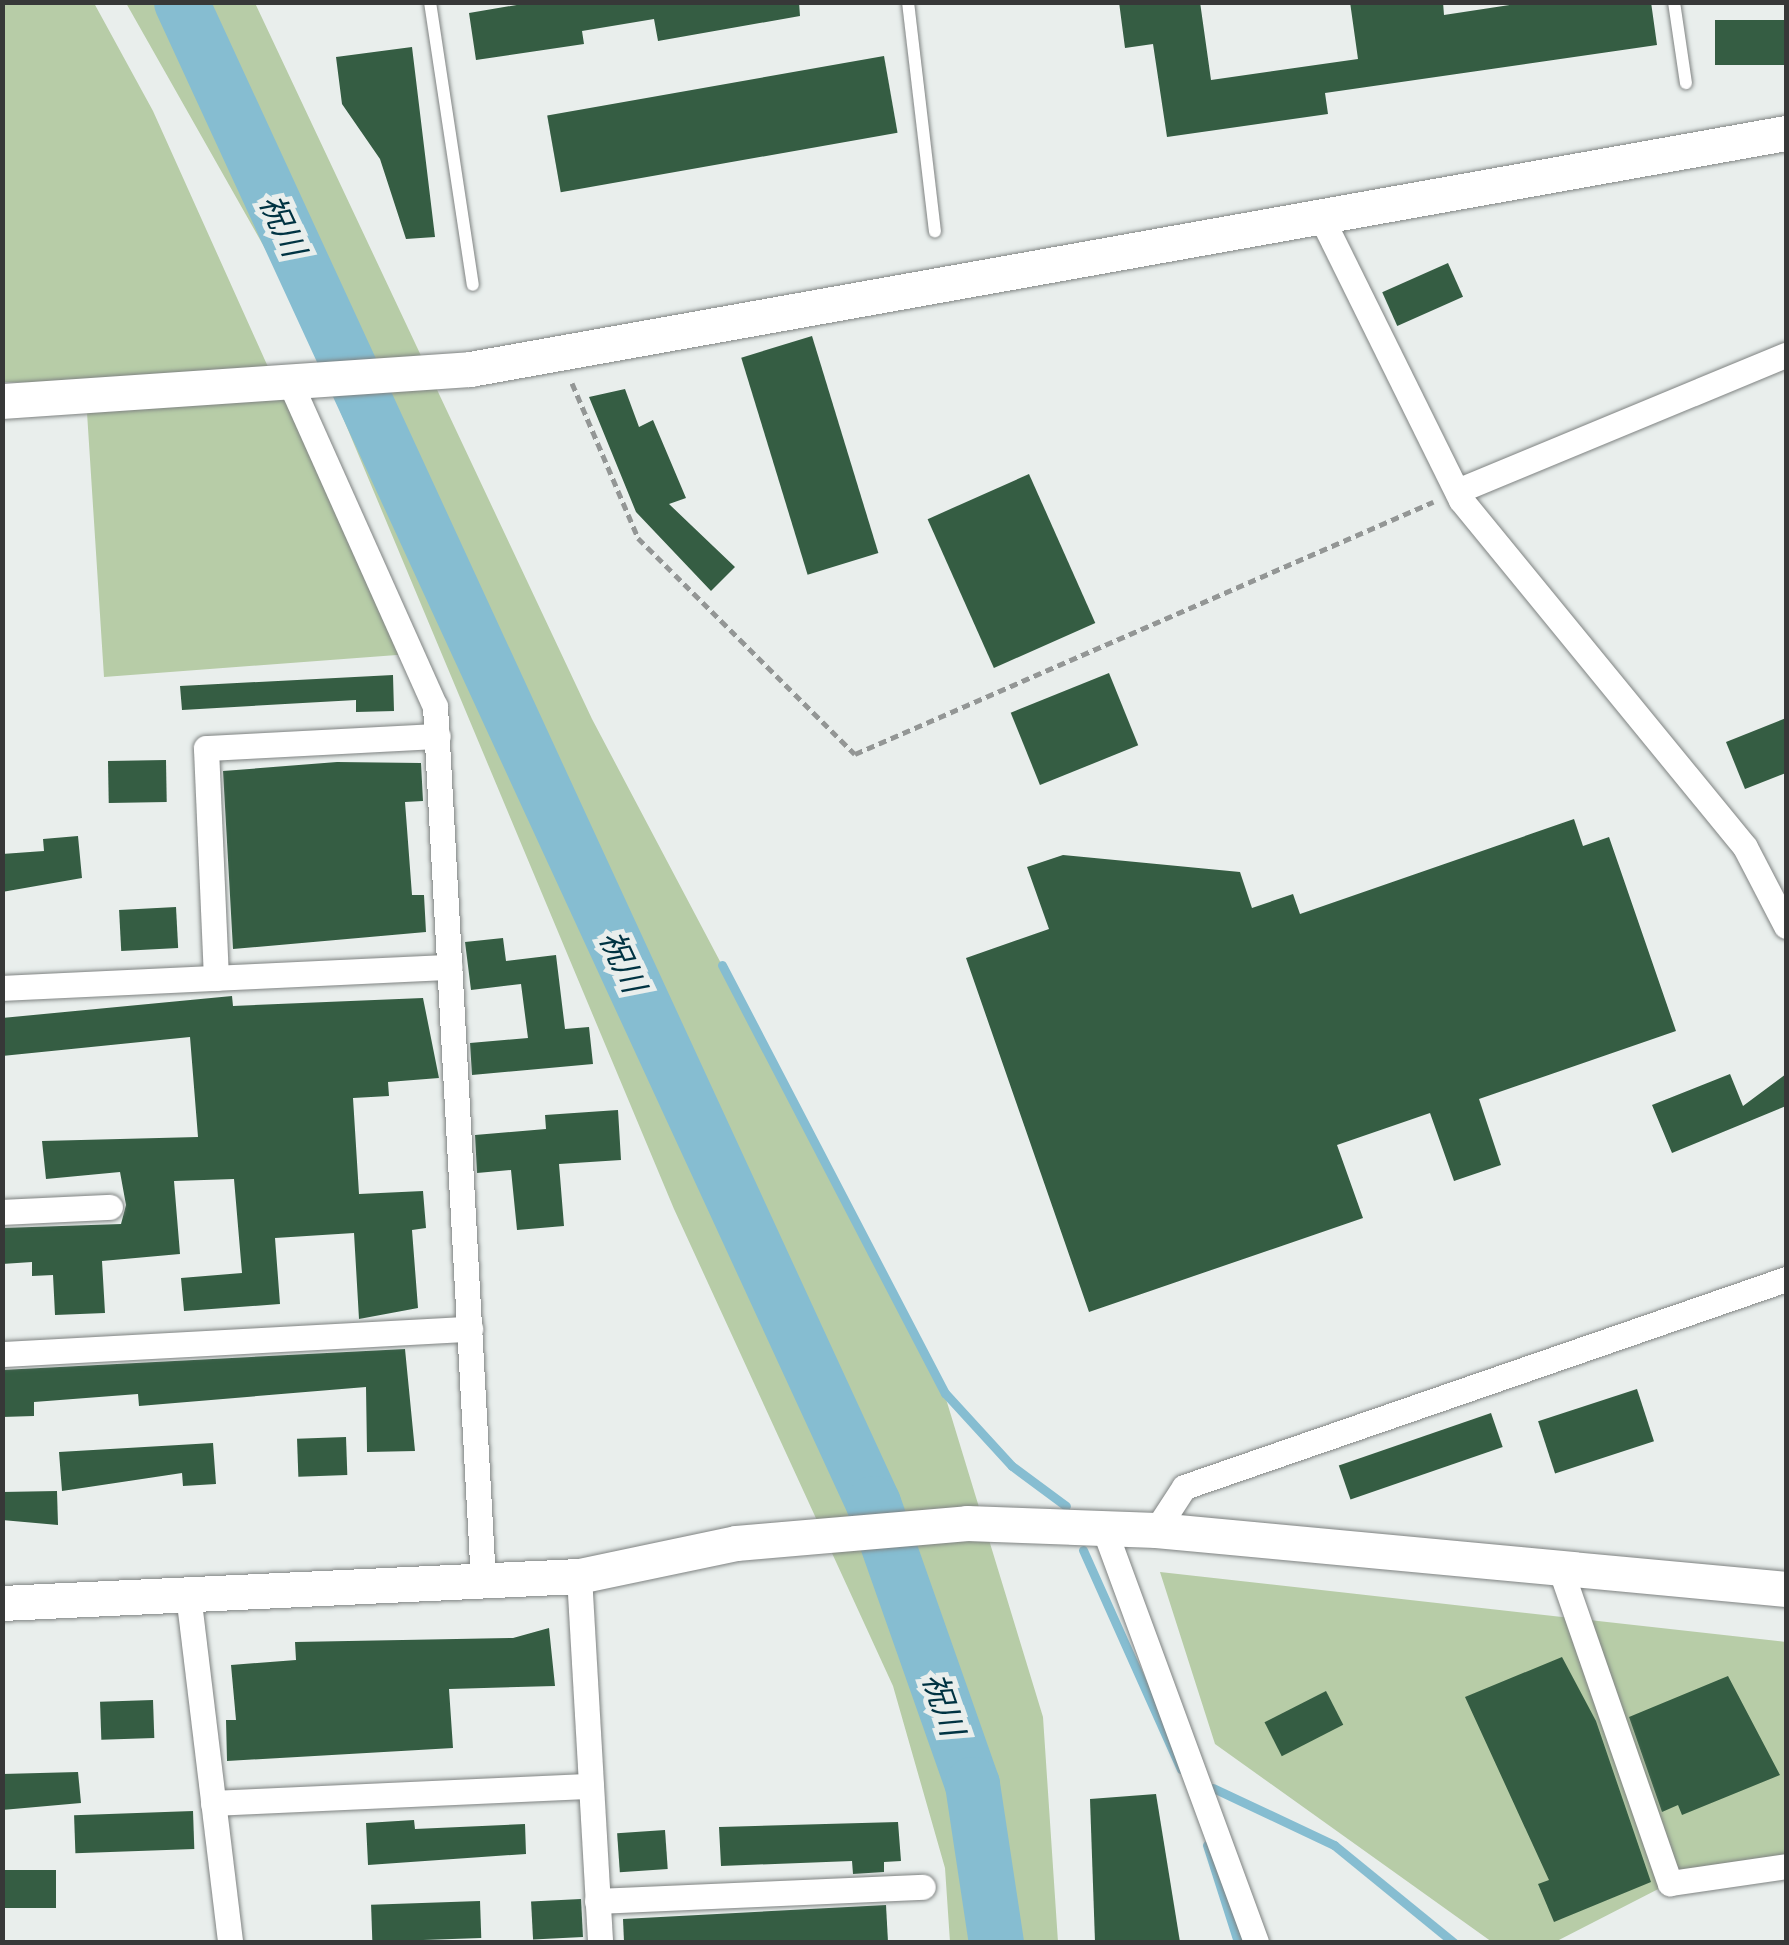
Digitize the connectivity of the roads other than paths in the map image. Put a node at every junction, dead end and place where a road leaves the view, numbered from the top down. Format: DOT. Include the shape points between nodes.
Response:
graph roads {
  1 [pos="430,2"];
  2 [pos="908,2"];
  3 [pos="1674,2"];
  4 [pos="1686,82"];
  5 [pos="1786,133"];
  6 [pos="1320,213"];
  7 [pos="935,230"];
  8 [pos="472,285"];
  9 [pos="1786,355"];
  10 [pos="298,386"];
  11 [pos="2,401"];
  12 [pos="1457,491"];
  13 [pos="438,736"];
  14 [pos="1786,926"];
  15 [pos="450,967"];
  16 [pos="216,978"];
  17 [pos="2,988"];
  18 [pos="110,1207"];
  19 [pos="2,1212"];
  20 [pos="1786,1279"];
  21 [pos="470,1329"];
  22 [pos="2,1354"];
  23 [pos="1103,1526"];
  24 [pos="1156,1530"];
  25 [pos="1560,1568"];
  26 [pos="579,1576"];
  27 [pos="483,1580"];
  28 [pos="1786,1590"];
  29 [pos="188,1594"];
  30 [pos="2,1603"];
  31 [pos="591,1786"];
  32 [pos="213,1803"];
  33 [pos="1786,1866"];
  34 [pos="922,1888"];
  35 [pos="598,1902"];
  36 [pos="230,1942"];
  37 [pos="600,1942"];
  38 [pos="1256,1942"];
  1 -- 8 [label="lane"];
  2 -- 7 [label="lane"];
  3 -- 4 [label="lane"];
  5 -- 6 [label="street"];
  6 -- 10 [label="street" via="561,352 411,377"];
  6 -- 12 [label="street"];
  9 -- 12 [label="street"];
  10 -- 11 [label="street"];
  10 -- 13 [label="street" via="436,706"];
  12 -- 14 [label="street" via="1746,847"];
  13 -- 15 [label="street"];
  13 -- 16 [label="street" via="206,748"];
  15 -- 16 [label="street"];
  15 -- 21 [label="street"];
  16 -- 17 [label="street"];
  18 -- 19 [label="street"];
  20 -- 24 [label="street" via="1184,1486"];
  21 -- 22 [label="street"];
  21 -- 27 [label="street"];
  23 -- 24 [label="street"];
  23 -- 26 [label="street" via="968,1523 854,1531"];
  23 -- 38 [label="street"];
  24 -- 25 [label="street"];
  25 -- 28 [label="street"];
  25 -- 33 [label="street" via="1670,1883"];
  26 -- 27 [label="street"];
  26 -- 31 [label="street"];
  27 -- 29 [label="street"];
  29 -- 30 [label="street"];
  29 -- 32 [label="street"];
  31 -- 32 [label="street"];
  31 -- 35 [label="street"];
  32 -- 36 [label="street"];
  34 -- 35 [label="street"];
  35 -- 37 [label="street"];
}
